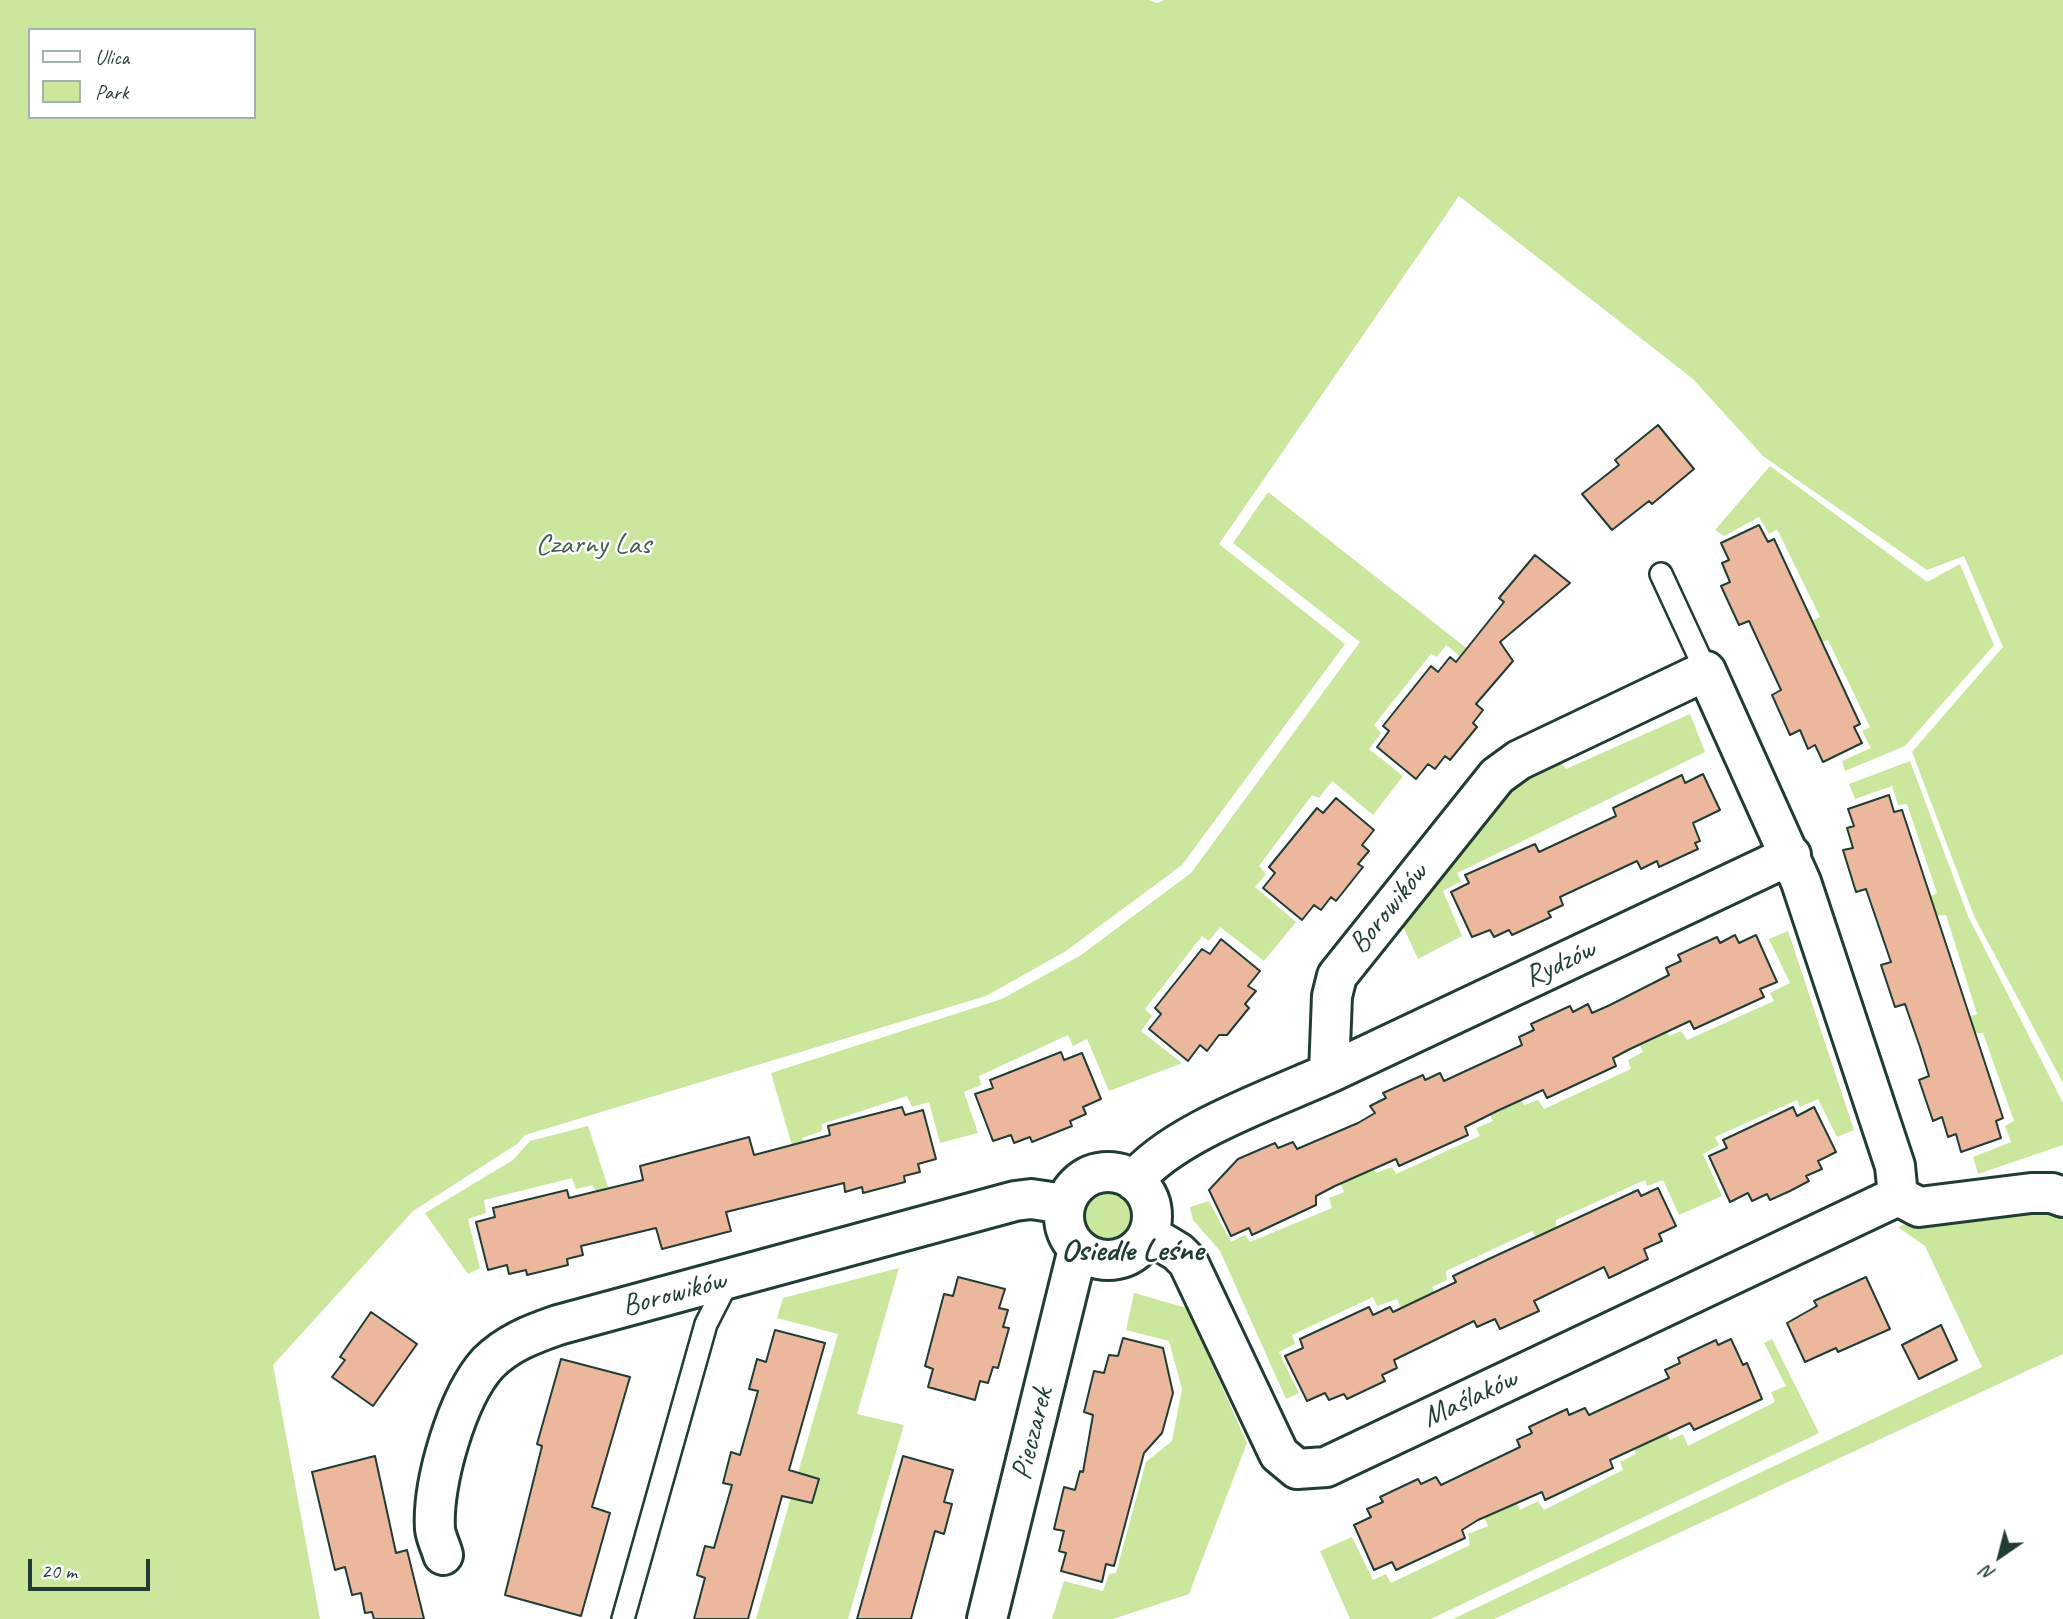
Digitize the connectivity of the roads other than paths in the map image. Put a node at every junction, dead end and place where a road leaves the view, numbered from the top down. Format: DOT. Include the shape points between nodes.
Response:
graph roads {
  1 [pos="1661,574"];
  2 [pos="1706,671"];
  3 [pos="1791,855"];
  4 [pos="1329,1073"];
  5 [pos="1135,1181"];
  6 [pos="1898,1196"];
  7 [pos="2063,1197"];
  8 [pos="1066,1205"];
  9 [pos="1148,1234"];
  10 [pos="1078,1249"];
  11 [pos="729,1279"];
  12 [pos="443,1555"];
  13 [pos="622,1619"];
  14 [pos="988,1619"];
  1 -- 2 [label="lane"];
  2 -- 3 [label="street"];
  2 -- 4 [label="street, Borowików" via="1519,760 1497,776 1337,976"];
  3 -- 4 [label="street, Rydzów"];
  3 -- 6 [label="street" via="1895,1166"];
  4 -- 5 [label="street" via="1181,1141 1154,1158"];
  5 -- 8 [label="street" via="1123,1173 1089,1175 1075,1186"];
  5 -- 9 [label="street" via="1148,1196 1153,1213"];
  6 -- 7 [label="street" via="1919,1207 2031,1193"];
  6 -- 9 [label="street, Maślaków" via="1326,1467 1297,1469 1279,1454 1188,1262"];
  8 -- 10 [label="street" via="1068,1235"];
  8 -- 11 [label="street, Borowików" via="1015,1201"];
  9 -- 10 [label="street" via="1128,1255 1111,1260 1093,1258"];
  10 -- 14 [label="street, Pieczarek"];
  11 -- 12 [label="street, Borowików" via="558,1325 518,1339 489,1362 463,1405 440,1483 435,1532"];
  11 -- 13 [label="lane" via="706,1324"];
}
